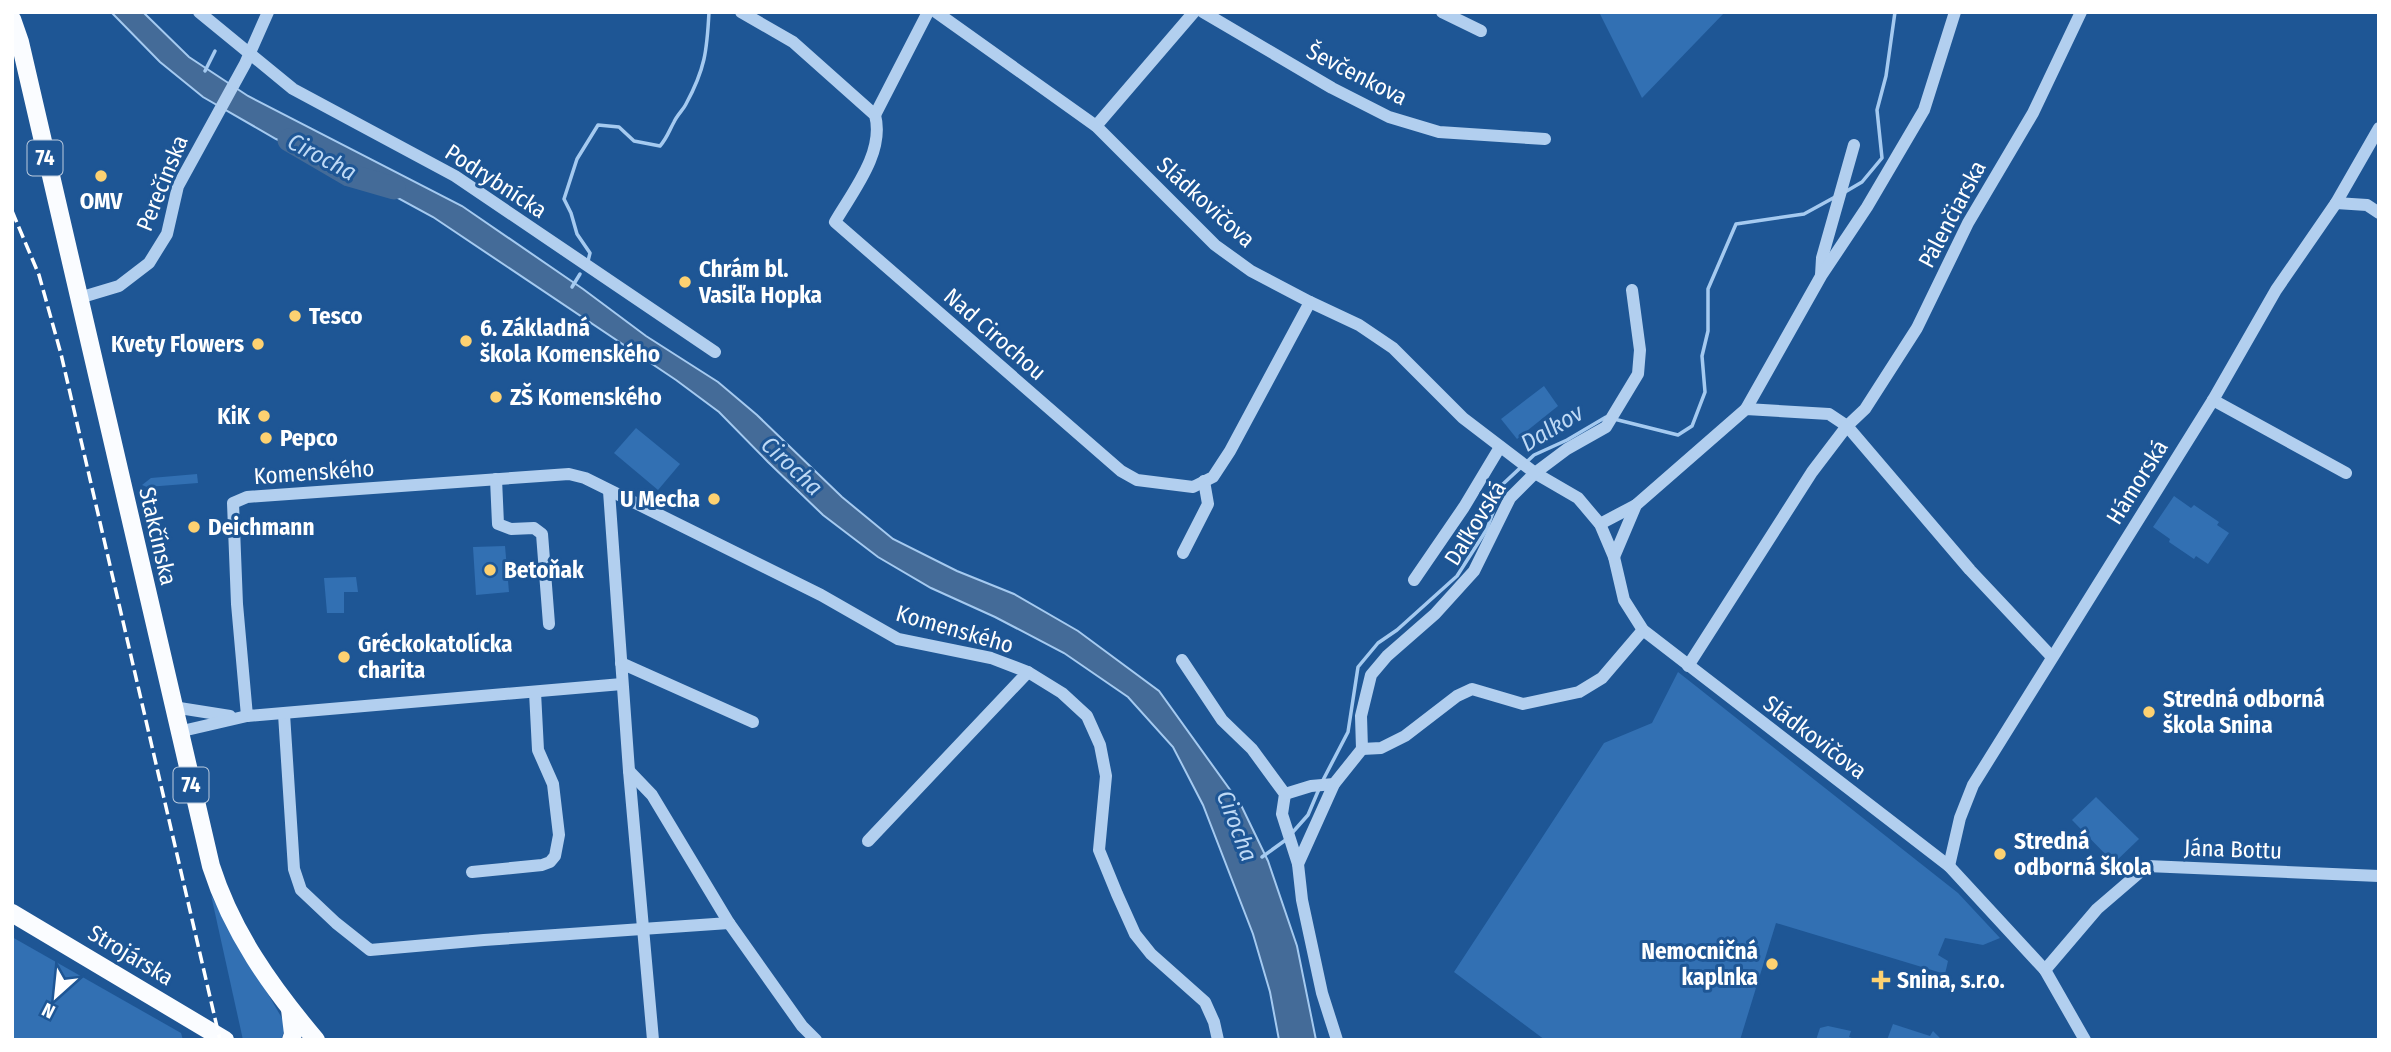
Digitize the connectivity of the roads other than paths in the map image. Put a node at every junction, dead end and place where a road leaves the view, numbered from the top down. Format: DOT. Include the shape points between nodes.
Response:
graph roads {
  1 [pos="199,12"];
  2 [pos="268,12"];
  3 [pos="741,12"];
  4 [pos="928,12"];
  5 [pos="936,12"];
  6 [pos="1194,12"];
  7 [pos="1203,12"];
  8 [pos="1442,12"];
  9 [pos="1955,12"];
  10 [pos="2081,12"];
  11 [pos="12,19"];
  12 [pos="1481,31"];
  13 [pos="248,59"];
  14 [pos="875,115"];
  15 [pos="1096,127"];
  16 [pos="2379,128"];
  17 [pos="1545,139"];
  18 [pos="1854,145"];
  19 [pos="2336,203"];
  20 [pos="2379,213"];
  21 [pos="1821,276"];
  22 [pos="1632,290"];
  23 [pos="79,298"];
  24 [pos="1310,302"];
  25 [pos="715,352"];
  26 [pos="2213,400"];
  27 [pos="1746,409"];
  28 [pos="1847,426"];
  29 [pos="1500,447"];
  30 [pos="1528,468"];
  31 [pos="2346,473"];
  32 [pos="496,480"];
  33 [pos="1204,481"];
  34 [pos="609,491"];
  35 [pos="626,498"];
  36 [pos="1636,505"];
  37 [pos="610,507"];
  38 [pos="1600,524"];
  39 [pos="1183,553"];
  40 [pos="1614,557"];
  41 [pos="1414,580"];
  42 [pos="549,624"];
  43 [pos="1643,630"];
  44 [pos="2051,656"];
  45 [pos="1182,660"];
  46 [pos="621,663"];
  47 [pos="1688,667"];
  48 [pos="1028,673"];
  49 [pos="622,684"];
  50 [pos="535,692"];
  51 [pos="173,707"];
  52 [pos="284,714"];
  53 [pos="241,716"];
  54 [pos="753,722"];
  55 [pos="178,732"];
  56 [pos="1362,749"];
  57 [pos="629,771"];
  58 [pos="1332,784"];
  59 [pos="1285,794"];
  60 [pos="868,841"];
  61 [pos="1298,864"];
  62 [pos="1949,866"];
  63 [pos="472,872"];
  64 [pos="2379,876"];
  65 [pos="12,913"];
  66 [pos="729,923"];
  67 [pos="645,928"];
  68 [pos="2045,970"];
  69 [pos="290,1009"];
  70 [pos="198,1031"];
  71 [pos="1338,1038"];
  72 [pos="225,1040"];
  73 [pos="291,1040"];
  74 [pos="316,1040"];
  75 [pos="653,1040"];
  76 [pos="816,1040"];
  77 [pos="1218,1040"];
  78 [pos="2085,1040"];
  1 -- 13 [label="street, Podrybnícka"];
  2 -- 13 [label="street, Perečínska"];
  3 -- 14 [label="street" via="793,42"];
  4 -- 14 [label="street"];
  5 -- 15 [label="street, Sládkovičova"];
  6 -- 15 [label="street"];
  7 -- 17 [label="street, Ševčenkova" via="1389,117 1439,132"];
  8 -- 12 [label="street"];
  9 -- 21 [label="street" via="1924,110"];
  10 -- 28 [label="street, Pálenčiarska" via="2033,113 1968,223 1917,328 1865,409"];
  11 -- 23 [label="main road, Stakčínska / 74"];
  13 -- 23 [label="street, Perečínska" via="178,186 167,234 149,262 119,286"];
  13 -- 25 [label="street, Podrybnícka" via="293,89 454,176"];
  14 -- 33 [label="street, Nad Cirochou" via="879,128 870,161 835,222 1121,471 1137,480 1193,487"];
  15 -- 24 [label="street, Sládkovičova" via="1215,245 1251,271"];
  16 -- 19 [label="street, Hámorská"];
  18 -- 21 [label="street"];
  19 -- 20 [label="street" via="2367,205"];
  19 -- 26 [label="street, Hámorská" via="2276,290"];
  21 -- 27 [label="street"];
  22 -- 30 [label="street, Daľkovská" via="1640,350 1638,374 1607,424"];
  23 -- 51 [label="main road, Stakčínska / 74"];
  24 -- 29 [label="street, Sládkovičova" via="1359,325 1393,348 1462,418"];
  24 -- 33 [label="street" via="1230,452 1213,477"];
  26 -- 31 [label="street"];
  26 -- 44 [label="street, Hámorská"];
  27 -- 28 [label="street" via="1829,414"];
  27 -- 36 [label="street"];
  28 -- 44 [label="street" via="1970,570"];
  28 -- 47 [label="street, Pálenčiarska" via="1772,531"];
  29 -- 30 [label="street, Sládkovičova"];
  29 -- 41 [label="street"];
  30 -- 38 [label="street, Sládkovičova" via="1578,498"];
  30 -- 56 [label="street, Daľkovská" via="1474,571 1371,675 1361,716"];
  32 -- 34 [label="street, Komenského" via="569,474"];
  32 -- 42 [label="street" via="498,524 511,529 534,528 542,534"];
  32 -- 53 [label="street, Komenského" via="247,497 233,503"];
  33 -- 39 [label="street" via="1208,504"];
  34 -- 35 [label="street, Komenského"];
  34 -- 37 [label="street"];
  35 -- 37 [label="street"];
  35 -- 48 [label="street, Komenského" via="821,595 898,639 991,658"];
  36 -- 38 [label="street"];
  36 -- 40 [label="street"];
  37 -- 46 [label="street"];
  38 -- 40 [label="street, Sládkovičova"];
  40 -- 43 [label="street, Sládkovičova" via="1624,600"];
  43 -- 47 [label="street, Sládkovičova"];
  43 -- 56 [label="street" via="1602,678 1578,692 1523,704 1472,689 1405,736 1381,748"];
  44 -- 62 [label="street, Hámorská" via="1973,785"];
  45 -- 59 [label="street" via="1222,720 1252,749"];
  46 -- 49 [label="street"];
  46 -- 54 [label="street"];
  47 -- 62 [label="street, Sládkovičova"];
  48 -- 60 [label="street, Komenského"];
  48 -- 77 [label="street, Komenského" via="1062,693 1087,716 1107,776 1099,850 1135,934 1205,1002"];
  49 -- 50 [label="street"];
  49 -- 57 [label="street"];
  50 -- 52 [label="street"];
  50 -- 63 [label="street" via="538,750 553,784 559,835 555,856 542,865"];
  51 -- 53 [label="street"];
  51 -- 55 [label="main road, Stakčínska / 74"];
  52 -- 53 [label="street"];
  52 -- 67 [label="street" via="293,869 301,890 370,950"];
  53 -- 55 [label="street"];
  55 -- 69 [label="main road, Stakčínska / 74" via="224,904 252,956"];
  56 -- 58 [label="street"];
  57 -- 66 [label="street" via="652,795"];
  57 -- 67 [label="street"];
  58 -- 59 [label="street"];
  58 -- 61 [label="street"];
  59 -- 61 [label="street" via="1282,814"];
  61 -- 71 [label="street" via="1322,993"];
  62 -- 68 [label="street, Sládkovičova"];
  64 -- 68 [label="street, Jána Bottu" via="2147,866 2097,909"];
  65 -- 70 [label="main road, Strojárska"];
  66 -- 67 [label="street"];
  66 -- 76 [label="street"];
  67 -- 75 [label="street"];
  68 -- 78 [label="street, Sládkovičova"];
  69 -- 73 [label="main road"];
  69 -- 74 [label="main road, Stakčínska / 74"];
  70 -- 72 [label="main road, Strojárska"];
}
